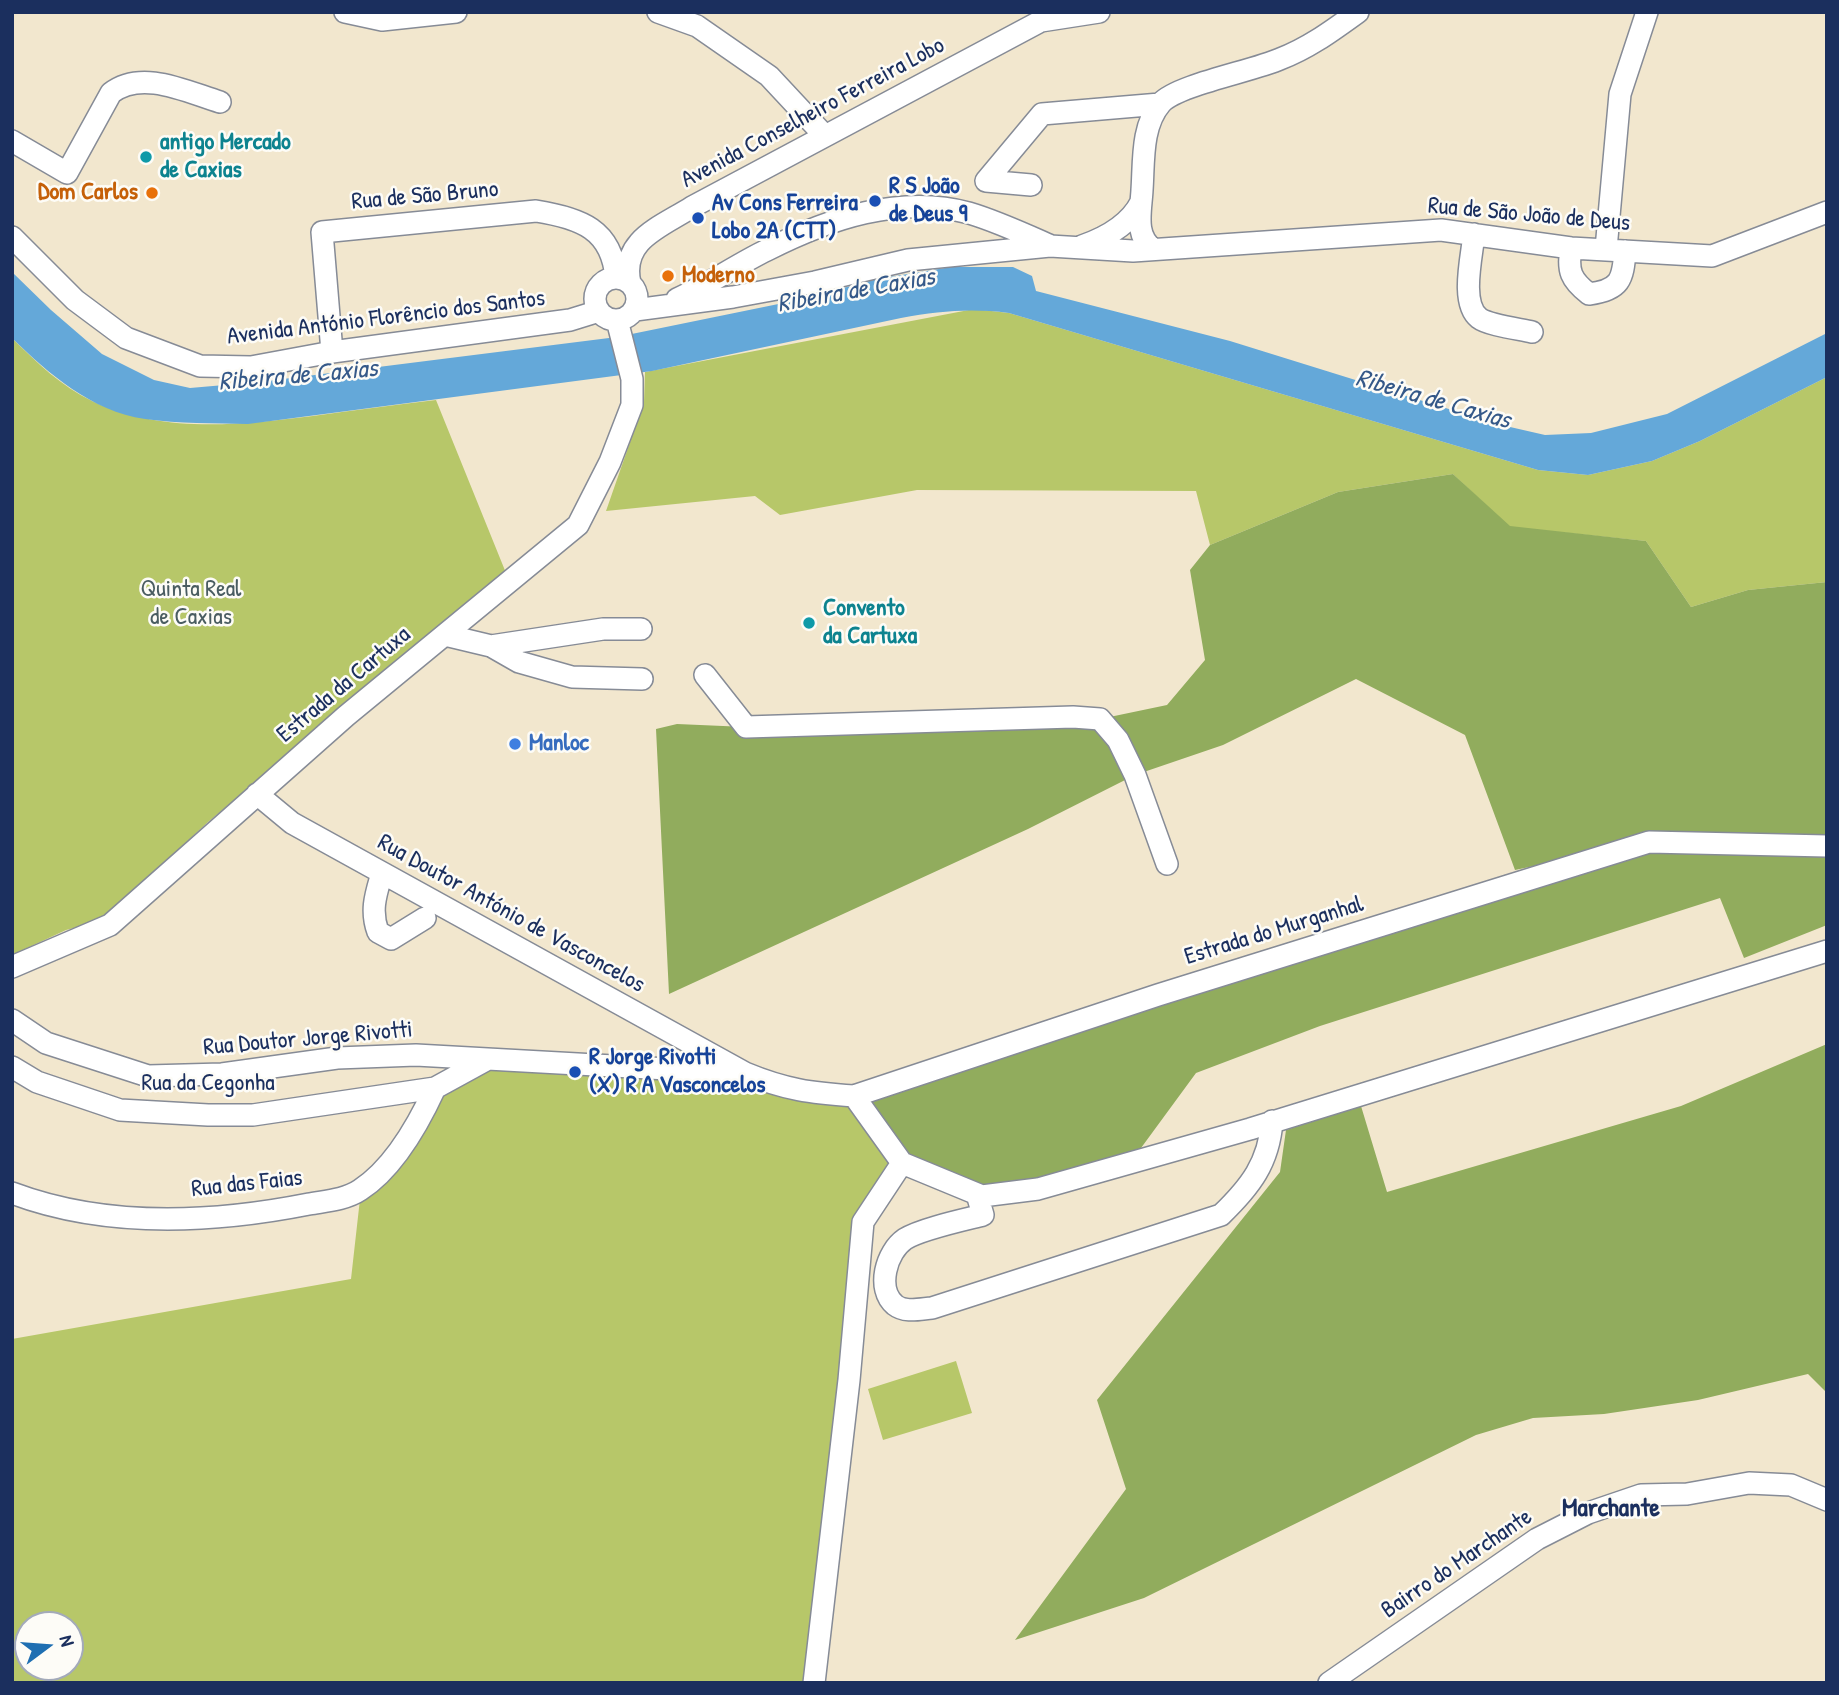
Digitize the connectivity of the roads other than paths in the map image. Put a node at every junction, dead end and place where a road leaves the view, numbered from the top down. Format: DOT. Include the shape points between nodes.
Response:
graph roads {
  1 [pos="345,12"];
  2 [pos="456,12"];
  3 [pos="658,12"];
  4 [pos="1099,12"];
  5 [pos="1358,12"];
  6 [pos="1647,12"];
  7 [pos="690,17"];
  8 [pos="220,102"];
  9 [pos="1160,104"];
  10 [pos="824,135"];
  11 [pos="12,141"];
  12 [pos="1031,185"];
  13 [pos="1142,201"];
  14 [pos="1827,212"];
  15 [pos="1003,225"];
  16 [pos="1474,234"];
  17 [pos="12,237"];
  18 [pos="1050,246"];
  19 [pos="1077,247"];
  20 [pos="1571,248"];
  21 [pos="1153,249"];
  22 [pos="1615,250"];
  23 [pos="996,251"];
  24 [pos="727,272"];
  25 [pos="623,281"];
  26 [pos="733,296"];
  27 [pos="625,316"];
  28 [pos="1532,332"];
  29 [pos="332,352"];
  30 [pos="640,629"];
  31 [pos="445,635"];
  32 [pos="491,646"];
  33 [pos="705,675"];
  34 [pos="642,679"];
  35 [pos="257,794"];
  36 [pos="1827,845"];
  37 [pos="1167,864"];
  38 [pos="382,873"];
  39 [pos="425,918"];
  40 [pos="1827,951"];
  41 [pos="12,967"];
  42 [pos="12,1020"];
  43 [pos="488,1059"];
  44 [pos="12,1067"];
  45 [pos="745,1073"];
  46 [pos="435,1088"];
  47 [pos="854,1096"];
  48 [pos="1272,1122"];
  49 [pos="902,1163"];
  50 [pos="12,1193"];
  51 [pos="977,1194"];
  52 [pos="1827,1500"];
  53 [pos="814,1683"];
  54 [pos="1329,1683"];
  1 -- 2 [label="street" via="382,20"];
  3 -- 7 [label="street"];
  4 -- 10 [label="street, Avenida Conselheiro Ferreira Lobo" via="1041,21"];
  5 -- 9 [label="street" via="1293,54 1254,70 1185,88"];
  6 -- 22 [label="street" via="1619,94"];
  7 -- 10 [label="street" via="769,76"];
  8 -- 11 [label="street" via="159,84 121,86 111,93 67,173"];
  9 -- 12 [label="street" via="1042,114 986,181"];
  9 -- 13 [label="street" via="1147,128"];
  10 -- 25 [label="street, Avenida Conselheiro Ferreira Lobo" via="642,239 631,253"];
  13 -- 19 [label="street" via="1136,214 1105,237"];
  13 -- 21 [label="street" via="1142,235"];
  14 -- 22 [label="street, Rua de São João de Deus" via="1712,256"];
  15 -- 18 [label="street, Rua de São João de Deus"];
  15 -- 23 [label="street" via="1010,242"];
  15 -- 24 [label="street, Rua de São João de Deus" via="926,206 887,209 826,224"];
  16 -- 20 [label="street, Rua de São João de Deus"];
  16 -- 21 [label="street, Rua de São João de Deus" via="1441,230"];
  16 -- 28 [label="street" via="1468,298 1472,310 1480,319"];
  17 -- 29 [label="street, Avenida António Florêncio dos Santos" via="75,300 116,331 172,357 200,366 251,367"];
  18 -- 19 [label="street, Rua de São João de Deus"];
  18 -- 23 [label="street, Rua de São João de Deus"];
  19 -- 21 [label="street, Rua de São João de Deus"];
  20 -- 22 [label="street, Rua de São João de Deus"];
  20 -- 22 [label="street" via="1571,274 1589,294 1619,283 1624,270"];
  23 -- 26 [label="street, Rua de São João de Deus" via="908,260"];
  24 -- 26 [label="street" via="720,287"];
  24 -- 27 [label="street, Rua de São João de Deus" via="687,294"];
  25 -- 27 [label="street, Estrada da Cartuxa" via="637,296"];
  25 -- 27 [label="street" via="609,279 599,287 595,299"];
  25 -- 29 [label="street, Rua de São Bruno" via="602,238 585,225 536,211 322,232"];
  26 -- 27 [label="street, Rua de São João de Deus"];
  27 -- 29 [label="street, Avenida António Florêncio dos Santos"];
  27 -- 31 [label="street, Estrada da Cartuxa" via="632,405 610,463 578,525"];
  30 -- 32 [label="street" via="603,629"];
  31 -- 32 [label="street"];
  31 -- 35 [label="street, Estrada da Cartuxa"];
  32 -- 34 [label="street" via="519,662 572,677"];
  33 -- 37 [label="street" via="746,727 1100,719 1118,740 1135,775"];
  35 -- 38 [label="street, Rua Doutor António de Vasconcelos" via="292,823"];
  35 -- 41 [label="street, Estrada da Cartuxa" via="110,925"];
  36 -- 47 [label="street, Estrada do Murganhal" via="1649,842 1158,995"];
  38 -- 39 [label="street" via="374,898 378,932 391,939"];
  38 -- 45 [label="street, Rua Doutor António de Vasconcelos"];
  40 -- 48 [label="street"];
  42 -- 43 [label="street, Rua Doutor Jorge Rivotti" via="46,1043 148,1076 222,1074 350,1058"];
  43 -- 45 [label="street, Rua Doutor Jorge Rivotti"];
  43 -- 46 [label="street, Rua da Cegonha"];
  44 -- 46 [label="street, Rua da Cegonha" via="37,1082 120,1110 208,1115 253,1115"];
  45 -- 47 [label="street, Estrada do Murganhal" via="777,1087"];
  46 -- 50 [label="street, Rua das Faias" via="423,1115 382,1173 358,1192 340,1198 247,1213 159,1218 63,1209"];
  47 -- 49 [label="street"];
  48 -- 51 [label="street" via="1038,1189"];
  48 -- 51 [label="street" via="1268,1153 1241,1195 1221,1215 932,1308 908,1311 895,1305 885,1290 885,1272 892,1255 904,1240 982,1215"];
  49 -- 51 [label="street"];
  49 -- 53 [label="street" via="863,1222"];
  52 -- 54 [label="street, Bairro do Marchante" via="1791,1485 1749,1483 1687,1494 1641,1495 1588,1513 1537,1539"];
}
